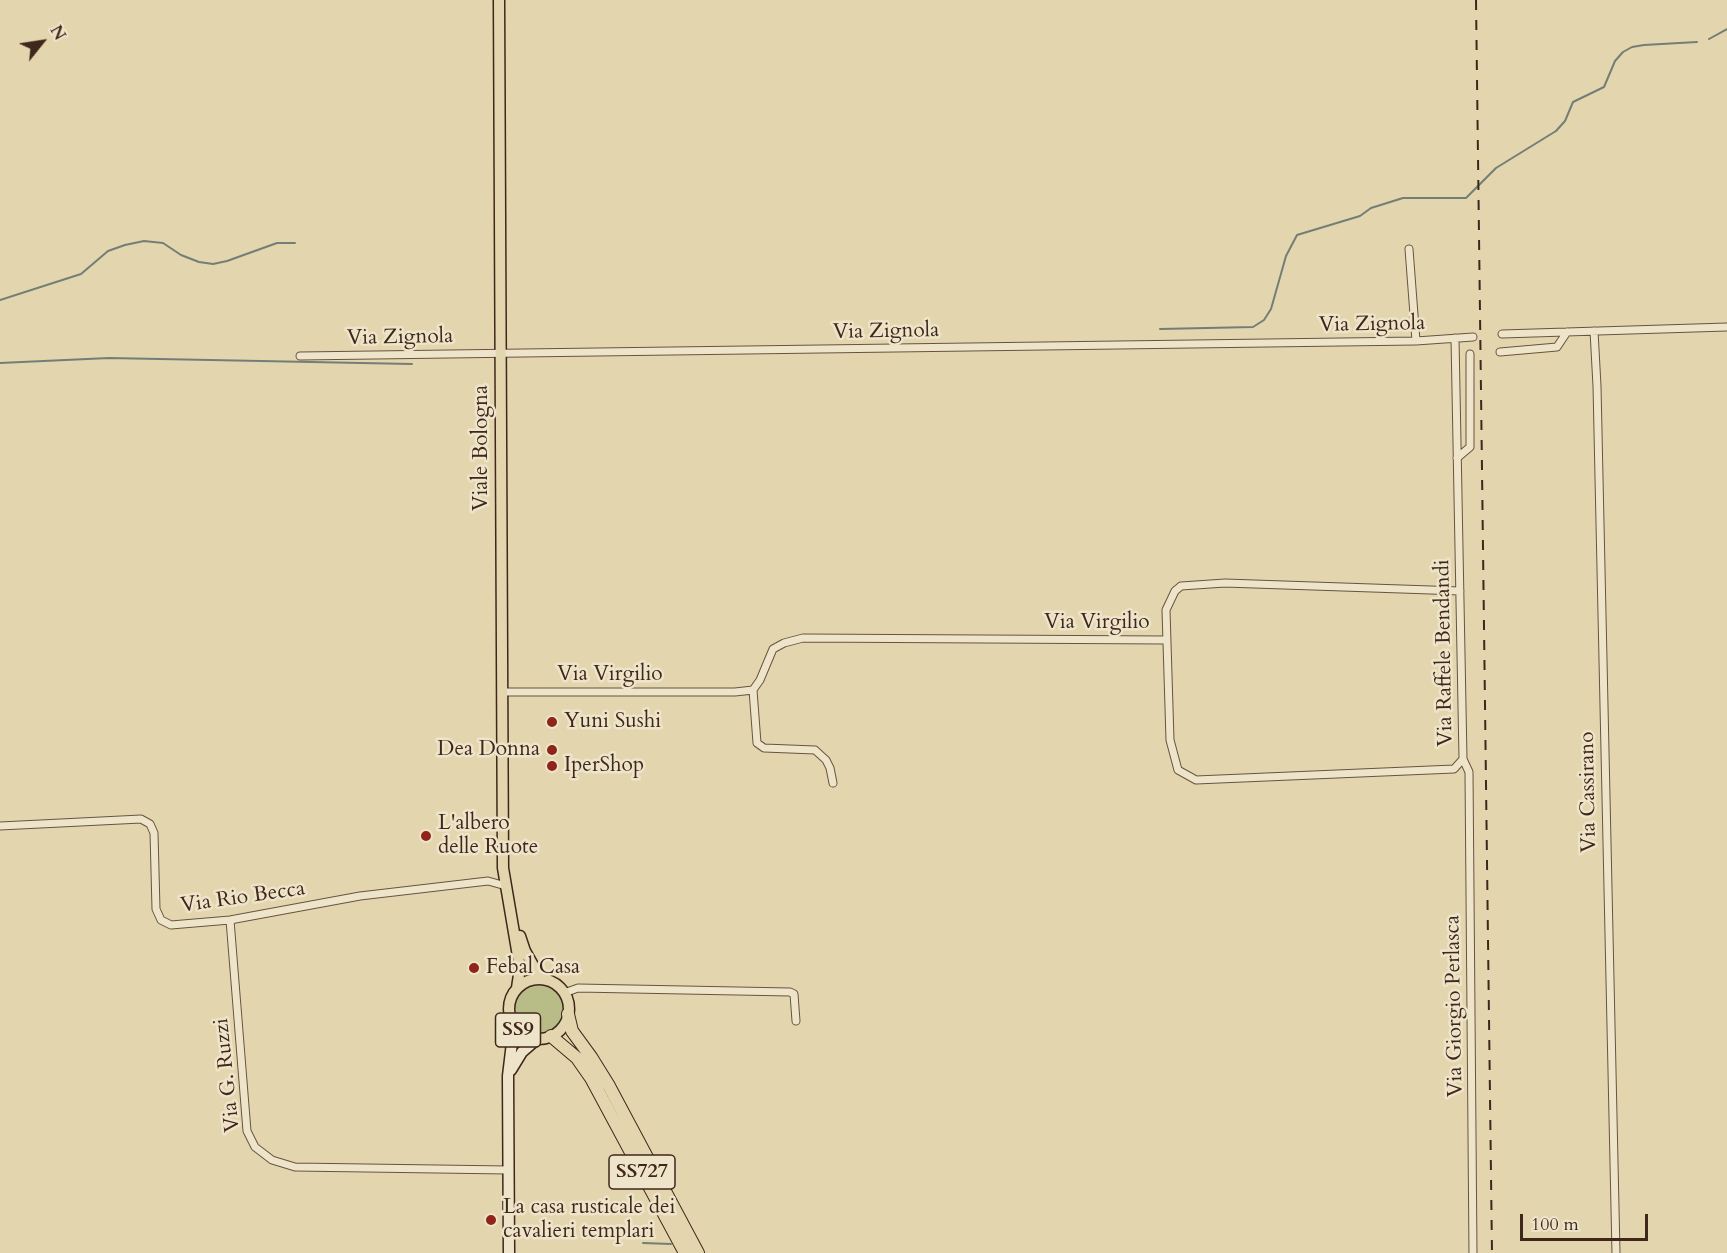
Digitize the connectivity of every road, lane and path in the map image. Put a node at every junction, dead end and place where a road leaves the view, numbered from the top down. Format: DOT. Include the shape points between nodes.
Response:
graph roads {
  1 [pos="499,0"];
  2 [pos="1409,249"];
  3 [pos="1727,327"];
  4 [pos="1594,331"];
  5 [pos="1567,332"];
  6 [pos="1502,334"];
  7 [pos="1473,337"];
  8 [pos="1455,338"];
  9 [pos="1416,341"];
  10 [pos="1500,352"];
  11 [pos="501,353"];
  12 [pos="1470,354"];
  13 [pos="300,356"];
  14 [pos="1457,458"];
  15 [pos="1460,591"];
  16 [pos="1167,640"];
  17 [pos="753,690"];
  18 [pos="502,692"];
  19 [pos="1463,759"];
  20 [pos="833,783"];
  21 [pos="0,826"];
  22 [pos="506,891"];
  23 [pos="230,920"];
  24 [pos="548,981"];
  25 [pos="517,988"];
  26 [pos="564,993"];
  27 [pos="568,1014"];
  28 [pos="796,1021"];
  29 [pos="514,1026"];
  30 [pos="551,1036"];
  31 [pos="537,1039"];
  32 [pos="508,1076"];
  33 [pos="508,1170"];
  34 [pos="510,1253"];
  35 [pos="685,1253"];
  36 [pos="698,1253"];
  37 [pos="1473,1253"];
  38 [pos="1616,1253"];
  1 -- 11 [label="main road, Viale Bologna"];
  2 -- 9 [label="street"];
  3 -- 4 [label="street"];
  4 -- 5 [label="street"];
  4 -- 38 [label="street, Via Cassirano"];
  5 -- 6 [label="street"];
  5 -- 10 [label="street" via="1557,347"];
  7 -- 8 [label="street, Via Zignola"];
  8 -- 9 [label="street, Via Zignola"];
  8 -- 14 [label="street, Via Raffele Bendandi"];
  9 -- 11 [label="street, Via Zignola"];
  11 -- 13 [label="street, Via Zignola"];
  11 -- 18 [label="main road, Viale Bologna"];
  12 -- 14 [label="street" via="1470,447"];
  14 -- 15 [label="street, Via Raffele Bendandi"];
  15 -- 16 [label="street, Via Virgilio" via="1181,586 1166,610"];
  15 -- 19 [label="street, Via Raffele Bendandi"];
  16 -- 17 [label="street, Via Virgilio" via="803,638 773,649"];
  16 -- 19 [label="street, Via Raffele Bendandi" via="1170,740 1178,770 1196,780 1454,769"];
  17 -- 18 [label="street, Via Virgilio"];
  17 -- 20 [label="street" via="757,743 764,748 815,750 826,760"];
  18 -- 22 [label="main road, Viale Bologna"];
  19 -- 37 [label="street, Via Giorgio Perlasca" via="1469,772"];
  21 -- 23 [label="street, Via Rio Becca" via="141,819 150,824 154,833 156,909 161,920 171,925"];
  22 -- 23 [label="street, Via Rio Becca" via="488,881 360,896"];
  22 -- 24 [label="main road" via="525,951 534,968"];
  22 -- 25 [label="main road" via="520,968"];
  23 -- 33 [label="street, Via G. Ruzzi" via="247,1131 255,1147 272,1160 295,1167"];
  24 -- 25 [label="main road, SS9" via="528,981"];
  24 -- 26 [label="main road, SS9"];
  25 -- 29 [label="main road, SS9" via="509,1006"];
  26 -- 27 [label="main road, SS9"];
  26 -- 28 [label="street" via="578,988 790,992 794,994"];
  27 -- 30 [label="main road, SS9" via="563,1027"];
  27 -- 36 [label="highway, SS727" via="572,1031 609,1086"];
  29 -- 31 [label="main road, SS9" via="520,1033"];
  29 -- 32 [label="main road"];
  30 -- 31 [label="main road, SS9"];
  30 -- 35 [label="highway, SS727" via="577,1058 591,1078"];
  31 -- 32 [label="main road" via="514,1062"];
  32 -- 33 [label="main road"];
  33 -- 34 [label="main road"];
}
